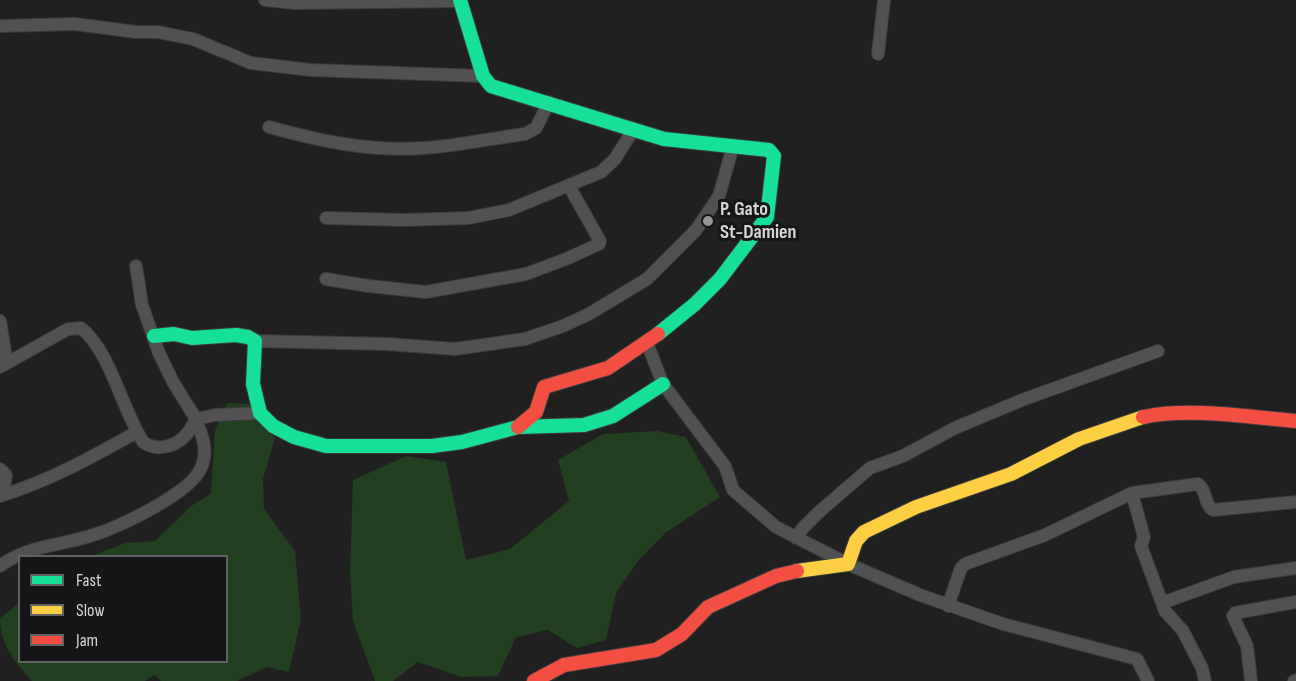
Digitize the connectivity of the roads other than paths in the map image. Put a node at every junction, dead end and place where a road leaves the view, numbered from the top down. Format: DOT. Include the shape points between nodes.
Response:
graph roads {
  1 [pos="265,0"];
  2 [pos="460,0"];
  3 [pos="884,0"];
  4 [pos="0,26"];
  5 [pos="878,54"];
  6 [pos="483,76"];
  7 [pos="549,102"];
  8 [pos="269,127"];
  9 [pos="633,130"];
  10 [pos="733,146"];
  11 [pos="569,186"];
  12 [pos="326,218"];
  13 [pos="136,266"];
  14 [pos="326,279"];
  15 [pos="0,321"];
  16 [pos="154,336"];
  17 [pos="255,341"];
  18 [pos="647,343"];
  19 [pos="1158,351"];
  20 [pos="4,365"];
  21 [pos="663,384"];
  22 [pos="260,413"];
  23 [pos="196,419"];
  24 [pos="1296,421"];
  25 [pos="518,427"];
  26 [pos="137,432"];
  27 [pos="0,469"];
  28 [pos="1132,493"];
  29 [pos="0,494"];
  30 [pos="1296,502"];
  31 [pos="796,538"];
  32 [pos="19,555"];
  33 [pos="18,556"];
  34 [pos="848,564"];
  35 [pos="0,566"];
  36 [pos="1296,568"];
  37 [pos="1296,602"];
  38 [pos="1162,603"];
  39 [pos="948,606"];
  40 [pos="534,681"];
  41 [pos="1148,681"];
  42 [pos="1205,681"];
  43 [pos="1251,681"];
  1 -- 2 [label="street"];
  2 -- 6 [label="street"];
  3 -- 5 [label="street"];
  4 -- 6 [label="street" via="75,24 158,32 193,39 251,63 311,70"];
  6 -- 7 [label="street" via="491,86"];
  7 -- 8 [label="street" via="536,128 525,134 424,148 350,146"];
  7 -- 9 [label="street"];
  9 -- 10 [label="street" via="664,139"];
  9 -- 11 [label="street" via="615,159 601,172"];
  10 -- 17 [label="street" via="719,196 696,230 647,279 563,326 525,339 459,349"];
  10 -- 18 [label="street" via="769,150 774,156 767,217 720,279"];
  11 -- 12 [label="street" via="509,210 468,218"];
  11 -- 14 [label="street" via="600,241 566,259 526,274 423,292"];
  13 -- 16 [label="street" via="142,305"];
  15 -- 20 [label="street"];
  16 -- 17 [label="street" via="237,335"];
  16 -- 23 [label="street" via="173,382"];
  17 -- 22 [label="street" via="253,384"];
  18 -- 21 [label="street"];
  18 -- 25 [label="street" via="608,368 544,387 536,412"];
  19 -- 31 [label="street" via="1022,400 870,468 820,511"];
  20 -- 26 [label="street" via="68,329 81,328 100,351"];
  21 -- 25 [label="street" via="613,416 579,425"];
  21 -- 31 [label="street" via="718,456 733,490 776,527"];
  22 -- 23 [label="street"];
  22 -- 25 [label="street" via="273,426 294,437 326,446 432,446"];
  23 -- 26 [label="street" via="184,437 165,447 149,446"];
  23 -- 32 [label="street" via="205,444 201,470 170,498 91,536"];
  24 -- 34 [label="street" via="1202,414 1158,414 1131,420 1079,439 1011,474 916,507 864,532 856,541"];
  26 -- 29 [label="street" via="60,474"];
  27 -- 29 [label="street" via="6,475"];
  28 -- 30 [label="street" via="1198,484 1213,510"];
  28 -- 38 [label="street" via="1144,537 1141,546"];
  28 -- 39 [label="street" via="1045,535 965,564"];
  31 -- 34 [label="street"];
  33 -- 35 [label="street"];
  34 -- 39 [label="street"];
  34 -- 40 [label="street" via="777,576 708,607 682,634 656,650 564,665"];
  36 -- 38 [label="street" via="1234,577"];
  37 -- 43 [label="street" via="1233,616 1247,646"];
  38 -- 42 [label="street" via="1183,632"];
  39 -- 41 [label="street" via="1137,659"];
}
